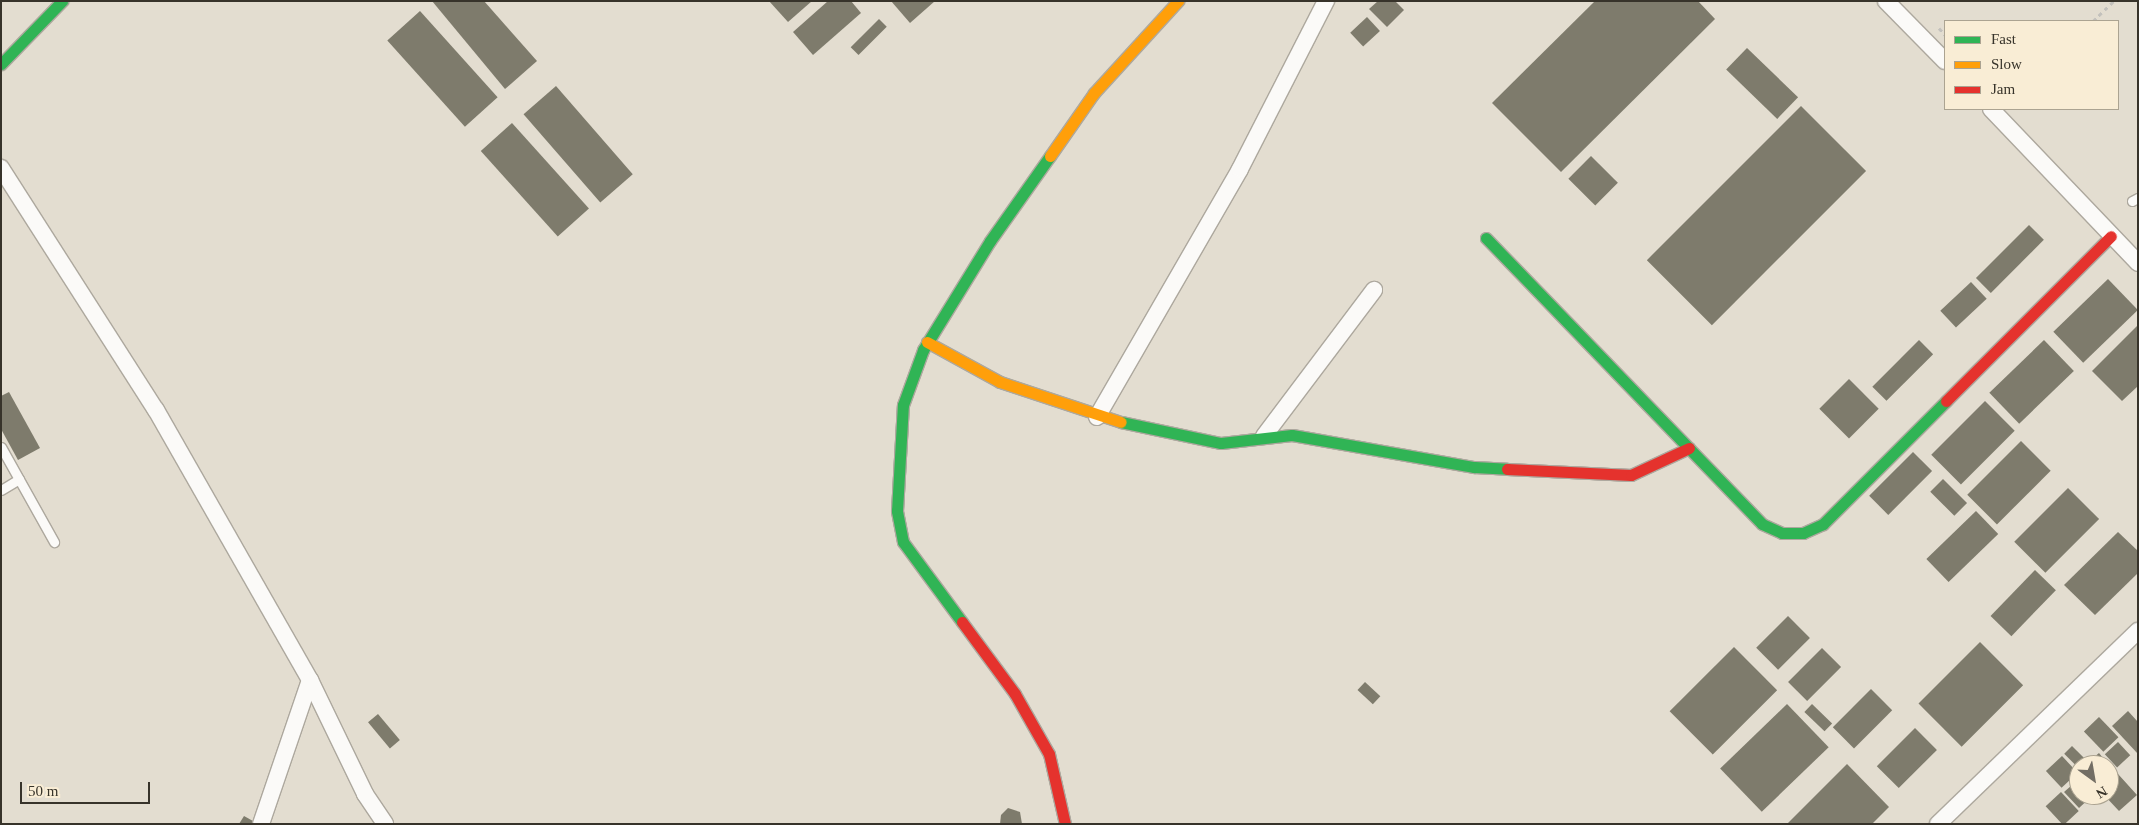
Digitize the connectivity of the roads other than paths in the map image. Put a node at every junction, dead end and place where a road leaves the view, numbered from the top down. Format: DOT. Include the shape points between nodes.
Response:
graph roads {
  1 [pos="62,1"];
  2 [pos="1178,1"];
  3 [pos="1326,1"];
  4 [pos="1886,1"];
  5 [pos="1944,60"];
  6 [pos="1,64"];
  7 [pos="1992,110"];
  8 [pos="1,168"];
  9 [pos="2111,236"];
  10 [pos="1486,238"];
  11 [pos="2138,263"];
  12 [pos="1374,290"];
  13 [pos="927,342"];
  14 [pos="1097,417"];
  15 [pos="1264,436"];
  16 [pos="1,446"];
  17 [pos="1689,448"];
  18 [pos="19,479"];
  19 [pos="1,490"];
  20 [pos="54,542"];
  21 [pos="2135,640"];
  22 [pos="310,680"];
  23 [pos="261,824"];
  24 [pos="386,824"];
  25 [pos="1065,824"];
  26 [pos="1938,824"];
  1 -- 6 [label="street"];
  2 -- 13 [label="street" via="1094,93 985,249"];
  3 -- 14 [label="street" via="1240,169"];
  4 -- 5 [label="street"];
  7 -- 9 [label="street"];
  8 -- 22 [label="street" via="156,410"];
  9 -- 11 [label="street"];
  9 -- 17 [label="street" via="1823,524 1804,533 1782,533 1762,524"];
  10 -- 17 [label="street"];
  12 -- 15 [label="street"];
  13 -- 14 [label="street" via="1000,382"];
  13 -- 25 [label="street" via="903,405 897,511 902,542 1030,720 1049,754"];
  14 -- 15 [label="street" via="1221,443"];
  15 -- 17 [label="street" via="1292,435 1474,467 1631,475"];
  16 -- 18 [label="lane"];
  18 -- 19 [label="lane"];
  18 -- 20 [label="lane"];
  21 -- 26 [label="street"];
  22 -- 23 [label="street"];
  22 -- 24 [label="street" via="365,794"];
}
